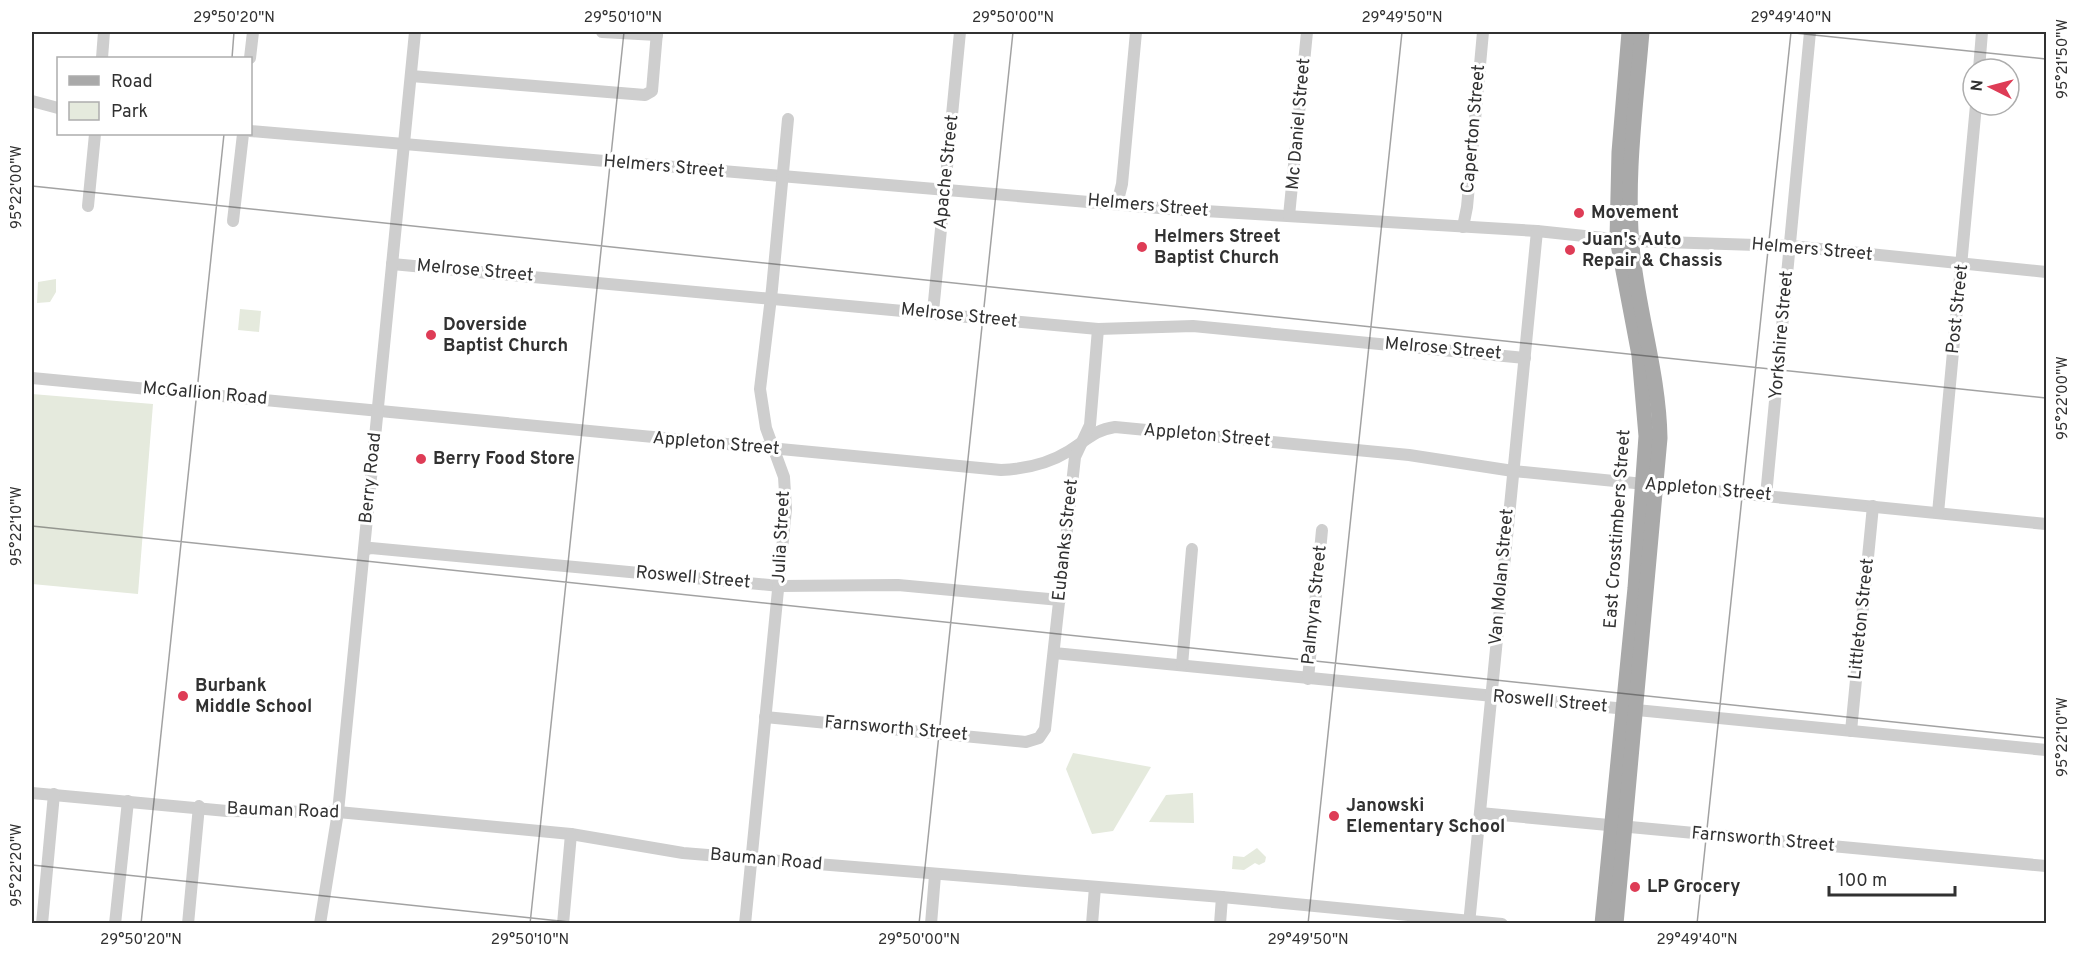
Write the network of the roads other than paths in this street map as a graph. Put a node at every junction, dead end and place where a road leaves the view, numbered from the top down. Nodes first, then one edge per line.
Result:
1 (104, 32) edge
2 (253, 32) edge
3 (415, 32) edge
4 (602, 32) edge
5 (960, 32) edge
6 (1136, 32) edge
7 (1307, 32) edge
8 (1483, 32) edge
9 (1629, 32) edge
10 (1642, 32) edge
11 (1810, 32) edge
12 (1982, 32) edge
13 (657, 33) edge
14 (102, 57) edge
15 (250, 57) edge
16 (1980, 57) edge
17 (411, 76) junction
18 (1631, 88) junction
19 (32, 101) edge
20 (57, 108) edge
21 (1975, 117) edge
22 (788, 119) dead end
23 (252, 131) edge
24 (95, 135) edge
25 (243, 135) edge
26 (405, 146) junction
27 (782, 178) junction
28 (945, 188) junction
29 (1117, 204) junction
30 (88, 206) dead end
31 (1289, 216) junction
32 (233, 221) dead end
33 (1463, 227) junction
34 (1537, 231) junction
35 (1624, 240) junction
36 (1791, 246) junction
37 (392, 264) junction
38 (1962, 264) junction
39 (2046, 272) edge
40 (771, 299) junction
41 (933, 312) junction
42 (1098, 329) junction
43 (1525, 358) junction
44 (32, 378) edge
45 (378, 411) junction
46 (1094, 427) junction
47 (773, 449) junction
48 (804, 452) junction
49 (1072, 454) junction
50 (1513, 471) junction
51 (784, 477) junction
52 (1649, 484) junction
53 (1766, 496) junction
54 (1873, 506) junction
55 (1938, 513) junction
56 (2046, 524) edge
57 (1322, 530) dead end
58 (1192, 549) dead end
59 (364, 550) junction
60 (780, 586) junction
61 (1060, 600) junction
62 (1054, 653) junction
63 (1182, 665) junction
64 (1308, 679) junction
65 (1491, 696) junction
66 (1628, 708) junction
67 (765, 717) junction
68 (1851, 731) junction
69 (1026, 742) joint
70 (2046, 750) edge
71 (32, 793) edge
72 (54, 794) junction
73 (128, 801) junction
74 (199, 806) junction
75 (338, 812) junction
76 (1480, 813) junction
77 (1617, 827) junction
78 (571, 834) junction
79 (750, 859) junction
80 (2046, 866) edge
81 (935, 875) junction
82 (1095, 887) junction
83 (1222, 897) junction
84 (1469, 922) edge
85 (42, 924) edge
86 (115, 924) edge
87 (188, 924) edge
88 (320, 924) edge
89 (563, 924) edge
90 (745, 924) edge
91 (931, 924) edge
92 (1092, 924) edge
93 (1220, 924) edge
94 (1502, 924) edge
95 (1602, 924) edge
96 (1616, 924) edge

1 - 14 street
2 - 15 street
3 - 17 street, Berry Road
4 - 13 street
5 - 28 street, Apache Street
6 - 29 street
7 - 31 street, Mc Daniel Street
8 - 33 street, Caperton Street
9 - 18 main road, East Crosstimbers Street
10 - 18 main road, East Crosstimbers Street
11 - 36 street, Yorkshire Street
12 - 16 street
13 - 17 street
17 - 26 street, Berry Road
18 - 35 main road, East Crosstimbers Street
19 - 20 street
21 - 38 street, Post Street
22 - 27 street, Julia Street
23 - 26 street, Helmers Street
24 - 30 street
25 - 32 street
26 - 27 street, Helmers Street
26 - 37 street, Berry Road
27 - 28 street, Helmers Street
27 - 40 street, Julia Street
28 - 29 street, Helmers Street
28 - 41 street, Apache Street
29 - 31 street, Helmers Street
31 - 33 street, Helmers Street
33 - 34 street, Helmers Street
34 - 35 street, Helmers Street
34 - 43 street, Van Molan Street
35 - 36 street, Helmers Street
35 - 52 main road, East Crosstimbers Street
36 - 38 street, Helmers Street
36 - 53 street, Yorkshire Street
37 - 40 street, Melrose Street
37 - 45 street, Berry Road
38 - 39 street, Helmers Street
38 - 55 street, Post Street
40 - 41 street, Melrose Street
40 - 47 street, Julia Street
41 - 42 street, Melrose Street
42 - 43 street, Melrose Street
42 - 46 street
43 - 50 street, Van Molan Street
44 - 45 street, McGallion Road
45 - 47 street, Appleton Street
45 - 59 street, Berry Road
46 - 49 street, Appleton Street
46 - 50 street, Appleton Street
47 - 48 street, Appleton Street
47 - 51 street, Julia Street
48 - 49 street, Appleton Street
48 - 51 street
49 - 61 street, Eubanks Street
50 - 52 street, Appleton Street
50 - 65 street, Van Molan Street
51 - 60 street, Julia Street
52 - 53 street, Appleton Street
52 - 66 main road, East Crosstimbers Street
53 - 54 street, Appleton Street
54 - 55 street, Appleton Street
54 - 68 street, Littleton Street
55 - 56 street, Appleton Street
57 - 64 street, Palmyra Street
58 - 63 street
59 - 60 street, Roswell Street
59 - 75 street, Berry Road
60 - 61 street, Roswell Street
60 - 67 street, Julia Street
61 - 62 street, Eubanks Street
62 - 63 street, Roswell Street
62 - 69 street, Eubanks Street
63 - 64 street, Roswell Street
64 - 65 street, Roswell Street
65 - 66 street, Roswell Street
65 - 76 street, Van Molan Street
66 - 68 street, Roswell Street
66 - 77 main road, East Crosstimbers Street
67 - 69 street, Farnsworth Street
67 - 79 street, Julia Street
68 - 70 street, Roswell Street
71 - 72 street, Bauman Road
72 - 73 street, Bauman Road
72 - 85 street
73 - 74 street, Bauman Road
73 - 86 street
74 - 75 street, Bauman Road
74 - 87 street
75 - 78 street, Bauman Road
75 - 88 street, Berry Road
76 - 77 street, Farnsworth Street
76 - 84 street, Van Molan Street
77 - 80 street, Farnsworth Street
77 - 95 main road, East Crosstimbers Street
77 - 96 main road, East Crosstimbers Street
78 - 79 street, Bauman Road
78 - 89 street
79 - 81 street, Bauman Road
79 - 90 street, Julia Street
81 - 82 street, Bauman Road
81 - 91 street
82 - 83 street, Bauman Road
82 - 92 street
83 - 84 street, Bauman Road
83 - 93 street
84 - 94 street, Bauman Road

